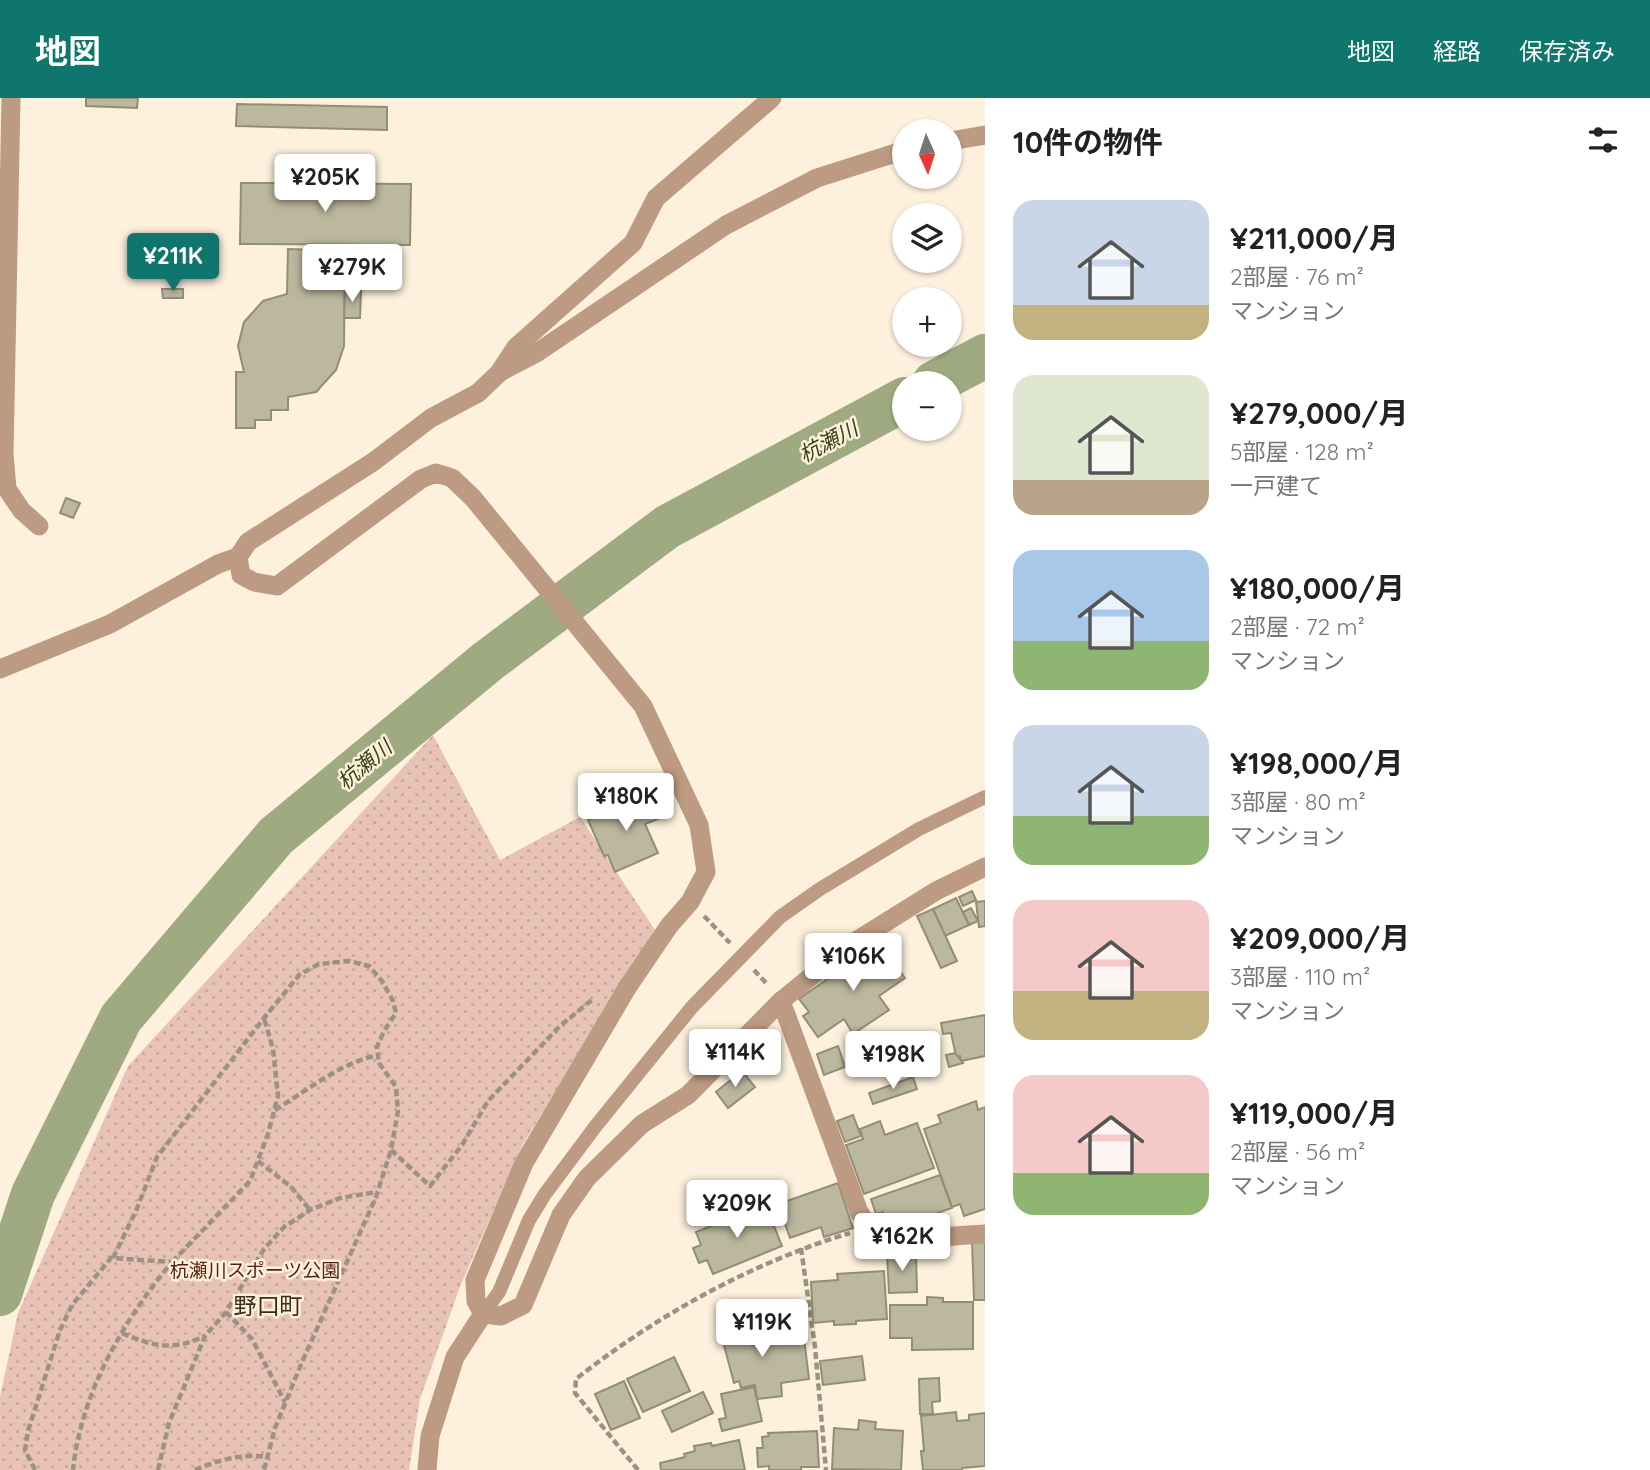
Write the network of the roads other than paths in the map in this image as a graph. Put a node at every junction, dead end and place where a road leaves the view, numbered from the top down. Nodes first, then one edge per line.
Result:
1 (11, 98) edge
2 (772, 98) edge
3 (985, 135) edge
4 (962, 139) edge
5 (892, 154) edge
6 (499, 373) junction
7 (39, 526) dead end
8 (237, 557) junction
9 (0, 669) edge
10 (985, 797) edge
11 (985, 867) edge
12 (781, 1001) junction
13 (985, 1234) edge
14 (483, 1314) junction
15 (427, 1470) edge

1 - 7 street
2 - 6 street
3 - 4 street
5 - 6 street
6 - 8 street
8 - 9 street
8 - 14 street
10 - 14 lane
11 - 12 street
12 - 13 street
12 - 14 street
14 - 15 street

